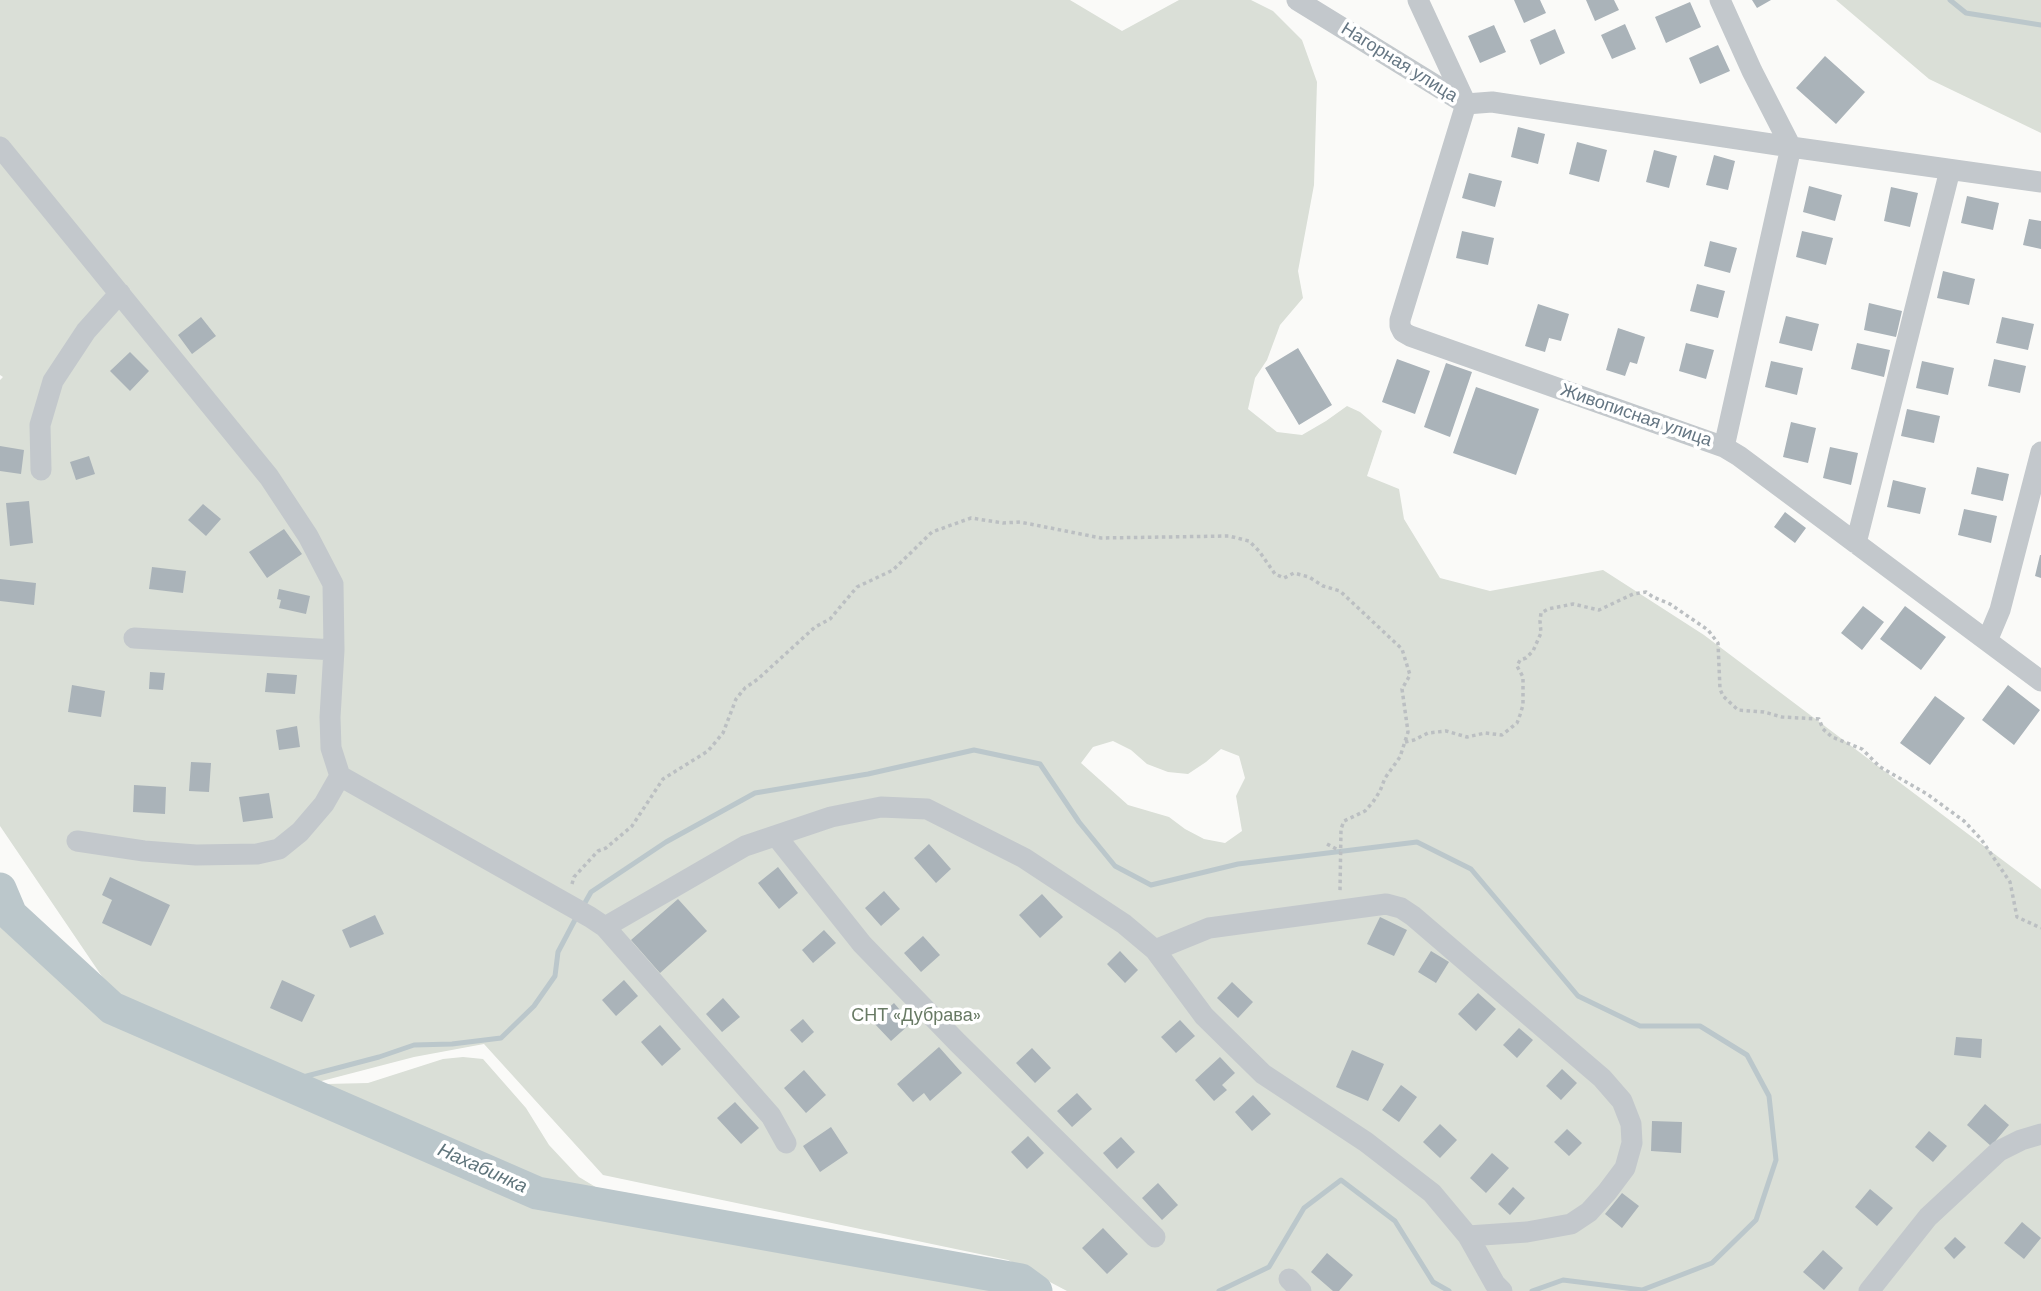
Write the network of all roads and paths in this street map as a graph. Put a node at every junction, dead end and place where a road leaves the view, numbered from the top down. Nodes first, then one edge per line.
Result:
1 (1297, 0) edge
2 (1418, 0) edge
3 (1720, 0) edge
4 (1465, 104) junction
5 (0, 147) edge
6 (1791, 147) junction
7 (1950, 170) junction
8 (2041, 182) edge
9 (120, 293) junction
10 (1724, 447) junction
11 (2041, 452) edge
12 (41, 470) dead end
13 (1856, 543) junction
14 (134, 638) dead end
15 (1987, 641) junction
16 (334, 650) junction
17 (2041, 681) edge
18 (1405, 742) junction
19 (340, 776) junction
20 (776, 836) junction
21 (77, 841) dead end
22 (1327, 844) dead end
23 (1340, 851) junction
24 (1339, 883) dead end
25 (562, 901) junction
26 (597, 922) junction
27 (2041, 928) edge
28 (1155, 950) junction
29 (2041, 1134) edge
30 (786, 1143) dead end
31 (1468, 1236) junction
32 (1155, 1237) dead end
33 (1498, 1288) edge
34 (1869, 1291) edge

1 - 4 street, Нагорная улица
2 - 4 street
3 - 6 street
4 - 6 street
4 - 10 street, Живописная улица
5 - 9 street
6 - 7 street
6 - 10 street
7 - 8 street
7 - 13 street
9 - 12 street
9 - 16 street
10 - 13 street, Живописная улица
11 - 15 street
13 - 15 street, Живописная улица
14 - 16 street
15 - 17 street, Живописная улица
16 - 19 street
18 - 23 path
18 - 25 path
18 - 27 path
19 - 21 street
19 - 25 street
20 - 26 street
20 - 28 street
20 - 32 street
22 - 23 path
23 - 24 path
25 - 26 street
26 - 30 street
28 - 31 street
28 - 31 street
29 - 34 street
31 - 33 street

